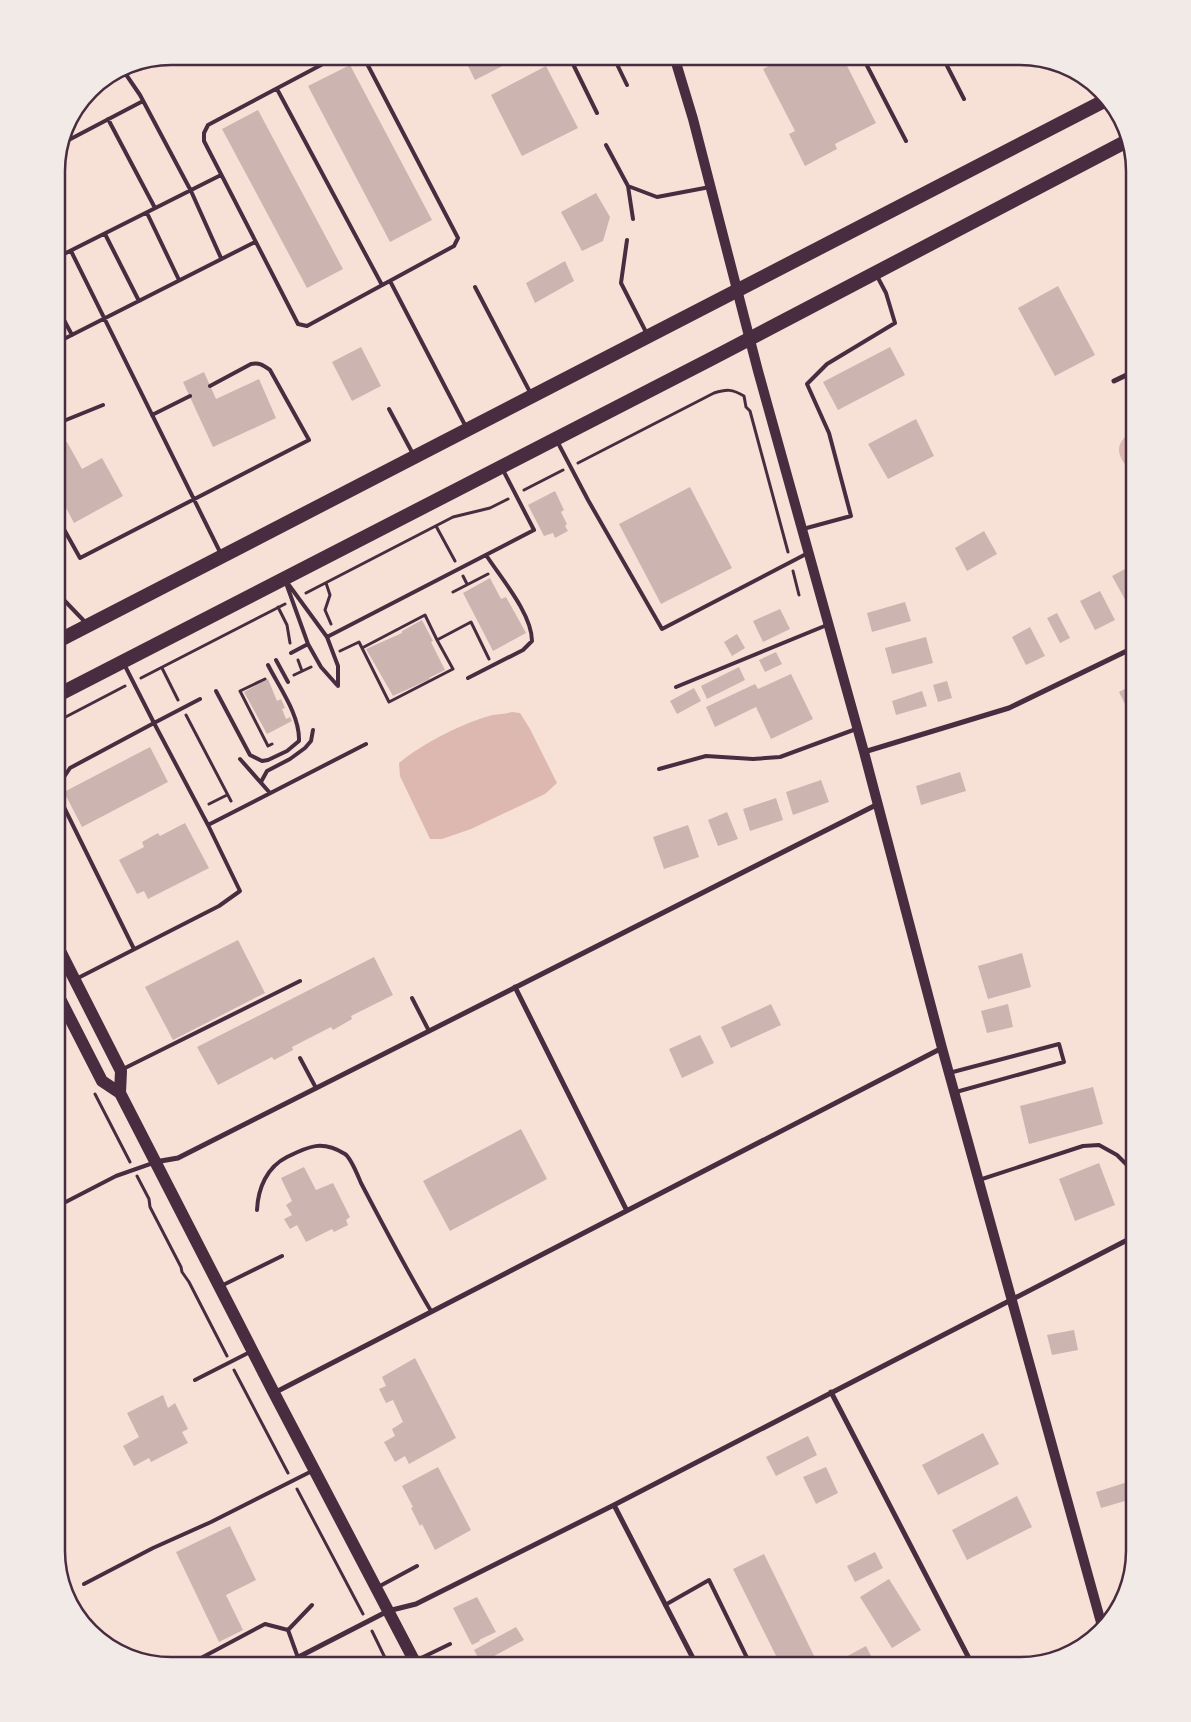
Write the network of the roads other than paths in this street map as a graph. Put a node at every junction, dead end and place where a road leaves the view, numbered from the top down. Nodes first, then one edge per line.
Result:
1 (321, 65) edge
2 (369, 65) edge
3 (573, 65) edge
4 (617, 65) edge
5 (677, 65) edge
6 (867, 65) edge
7 (947, 65) edge
8 (126, 75) edge
9 (626, 85) dead end
10 (277, 89) junction
11 (964, 99) dead end
12 (143, 101) junction
13 (1101, 103) edge
14 (597, 113) dead end
15 (108, 119) junction
16 (70, 139) edge
17 (1121, 140) edge
18 (906, 141) dead end
19 (1122, 144) edge
20 (606, 145) dead end
21 (1101, 154) junction
22 (221, 175) junction
23 (628, 186) junction
24 (711, 187) junction
25 (190, 191) junction
26 (155, 208) junction
27 (147, 213) junction
28 (633, 219) dead end
29 (105, 234) junction
30 (627, 240) dead end
31 (256, 242) junction
32 (71, 251) junction
33 (65, 254) edge
34 (221, 258) junction
35 (875, 273) junction
36 (179, 280) junction
37 (390, 281) junction
38 (382, 285) junction
39 (475, 287) dead end
40 (737, 290) junction
41 (139, 301) junction
42 (104, 319) junction
43 (65, 322) edge
44 (72, 335) junction
45 (648, 336) junction
46 (65, 338) edge
47 (750, 338) junction
48 (1126, 375) edge
49 (1114, 381) dead end
50 (210, 386) dead end
51 (190, 396) dead end
52 (532, 396) junction
53 (103, 405) dead end
54 (389, 409) dead end
55 (152, 415) junction
56 (65, 420) edge
57 (467, 429) junction
58 (556, 439) junction
59 (414, 456) junction
60 (502, 466) junction
61 (193, 500) junction
62 (803, 529) junction
63 (65, 531) edge
64 (810, 553) junction
65 (486, 555) junction
66 (222, 556) junction
67 (284, 579) junction
68 (65, 601) edge
69 (829, 624) junction
70 (88, 625) junction
71 (65, 637) edge
72 (327, 637) junction
73 (308, 644) junction
74 (1126, 651) edge
75 (292, 652) road end
76 (276, 660) dead end
77 (123, 662) junction
78 (268, 665) dead end
79 (468, 678) dead end
80 (287, 681) road end
81 (676, 687) dead end
82 (65, 691) edge
83 (216, 691) dead end
84 (200, 699) dead end
85 (154, 723) junction
86 (858, 728) junction
87 (313, 730) dead end
88 (366, 744) dead end
89 (864, 752) junction
90 (240, 759) dead end
91 (659, 769) dead end
92 (65, 776) edge
93 (260, 782) junction
94 (270, 793) junction
95 (878, 804) junction
96 (65, 808) edge
97 (208, 825) junction
98 (134, 949) junction
99 (65, 961) edge
100 (75, 980) junction
101 (300, 981) dead end
102 (515, 987) junction
103 (412, 998) dead end
104 (65, 1019) edge
105 (429, 1031) junction
106 (942, 1048) junction
107 (300, 1058) dead end
108 (121, 1071) junction
109 (949, 1073) junction
110 (316, 1088) junction
111 (120, 1093) junction
112 (954, 1093) junction
113 (156, 1162) junction
114 (1126, 1164) edge
115 (979, 1180) junction
116 (65, 1202) edge
117 (257, 1210) dead end
118 (626, 1210) junction
119 (1126, 1241) edge
120 (282, 1256) dead end
121 (219, 1287) junction
122 (1012, 1298) junction
123 (431, 1311) junction
124 (252, 1351) junction
125 (195, 1380) dead end
126 (831, 1392) junction
127 (274, 1393) junction
128 (314, 1470) junction
129 (614, 1504) junction
130 (417, 1566) dead end
131 (84, 1584) dead end
132 (376, 1588) junction
133 (312, 1605) dead end
134 (665, 1605) junction
135 (388, 1611) junction
136 (1100, 1620) edge
137 (288, 1630) junction
138 (450, 1644) dead end
139 (203, 1657) edge
140 (297, 1657) joint
141 (413, 1657) edge
142 (427, 1657) edge
143 (692, 1657) edge
144 (747, 1657) edge
145 (968, 1657) edge

1 - 10 lane
2 - 37 lane
3 - 14 lane
4 - 9 lane
5 - 24 main road
6 - 18 lane
7 - 11 lane
8 - 12 lane
10 - 22 lane
10 - 38 lane
12 - 15 lane
12 - 25 lane
13 - 40 highway
15 - 16 lane
15 - 26 lane
17 - 21 highway
19 - 21 highway
20 - 23 lane
21 - 35 highway
22 - 25 lane
22 - 31 lane
23 - 24 lane
23 - 28 lane
24 - 40 main road
25 - 26 lane
25 - 34 lane
26 - 27 lane
27 - 29 lane
27 - 36 lane
29 - 32 lane
29 - 41 lane
30 - 45 lane
31 - 34 lane
31 - 38 lane
32 - 33 lane
32 - 42 lane
34 - 36 lane
35 - 47 highway
35 - 62 lane
36 - 41 lane
37 - 38 lane
37 - 57 lane
39 - 52 lane
40 - 45 highway
40 - 47 main road
41 - 42 lane
42 - 44 lane
42 - 55 lane
43 - 44 lane
44 - 46 lane
45 - 52 highway
47 - 58 highway
47 - 62 main road
48 - 49 street
50 - 61 lane
51 - 55 lane
52 - 57 highway
53 - 56 lane
54 - 59 lane
55 - 61 lane
57 - 59 highway
58 - 60 highway
58 - 64 lane
59 - 66 highway
60 - 65 lane
60 - 67 highway
61 - 63 lane
61 - 66 lane
62 - 64 main road
64 - 69 main road
65 - 72 lane
65 - 79 lane
66 - 70 highway
67 - 72 lane
67 - 73 lane
67 - 77 highway
68 - 70 lane
69 - 81 lane
69 - 86 main road
70 - 71 highway
72 - 73 lane
73 - 75 lane
74 - 89 street
76 - 80 lane
77 - 82 highway
77 - 85 lane
78 - 83 lane
84 - 85 lane
85 - 92 lane
85 - 97 lane
86 - 89 main road
86 - 91 lane
87 - 93 lane
88 - 94 lane
89 - 95 main road
90 - 93 lane
93 - 94 lane
94 - 97 lane
95 - 102 street
95 - 106 main road
96 - 98 lane
97 - 98 lane
98 - 100 lane
99 - 100 main road
100 - 108 main road
101 - 108 lane
102 - 105 street
102 - 118 street
103 - 105 lane
104 - 111 main road
105 - 110 street
106 - 109 main road
106 - 118 street
107 - 110 lane
108 - 111 main road
109 - 112 main road
109 - 112 lane
110 - 113 street
111 - 113 main road
112 - 115 main road
113 - 116 lane
113 - 121 main road
114 - 115 lane
115 - 122 main road
117 - 123 lane
118 - 123 street
119 - 122 street
120 - 121 lane
121 - 124 main road
122 - 126 street
122 - 136 main road
123 - 127 street
124 - 125 lane
124 - 127 main road
126 - 129 street
126 - 145 street
127 - 128 main road
128 - 131 lane
128 - 132 main road
129 - 134 street
129 - 135 street
130 - 132 lane
132 - 135 main road
133 - 137 lane
134 - 143 street
134 - 144 lane
135 - 140 street
135 - 141 main road
137 - 139 lane
137 - 140 lane
138 - 142 lane

